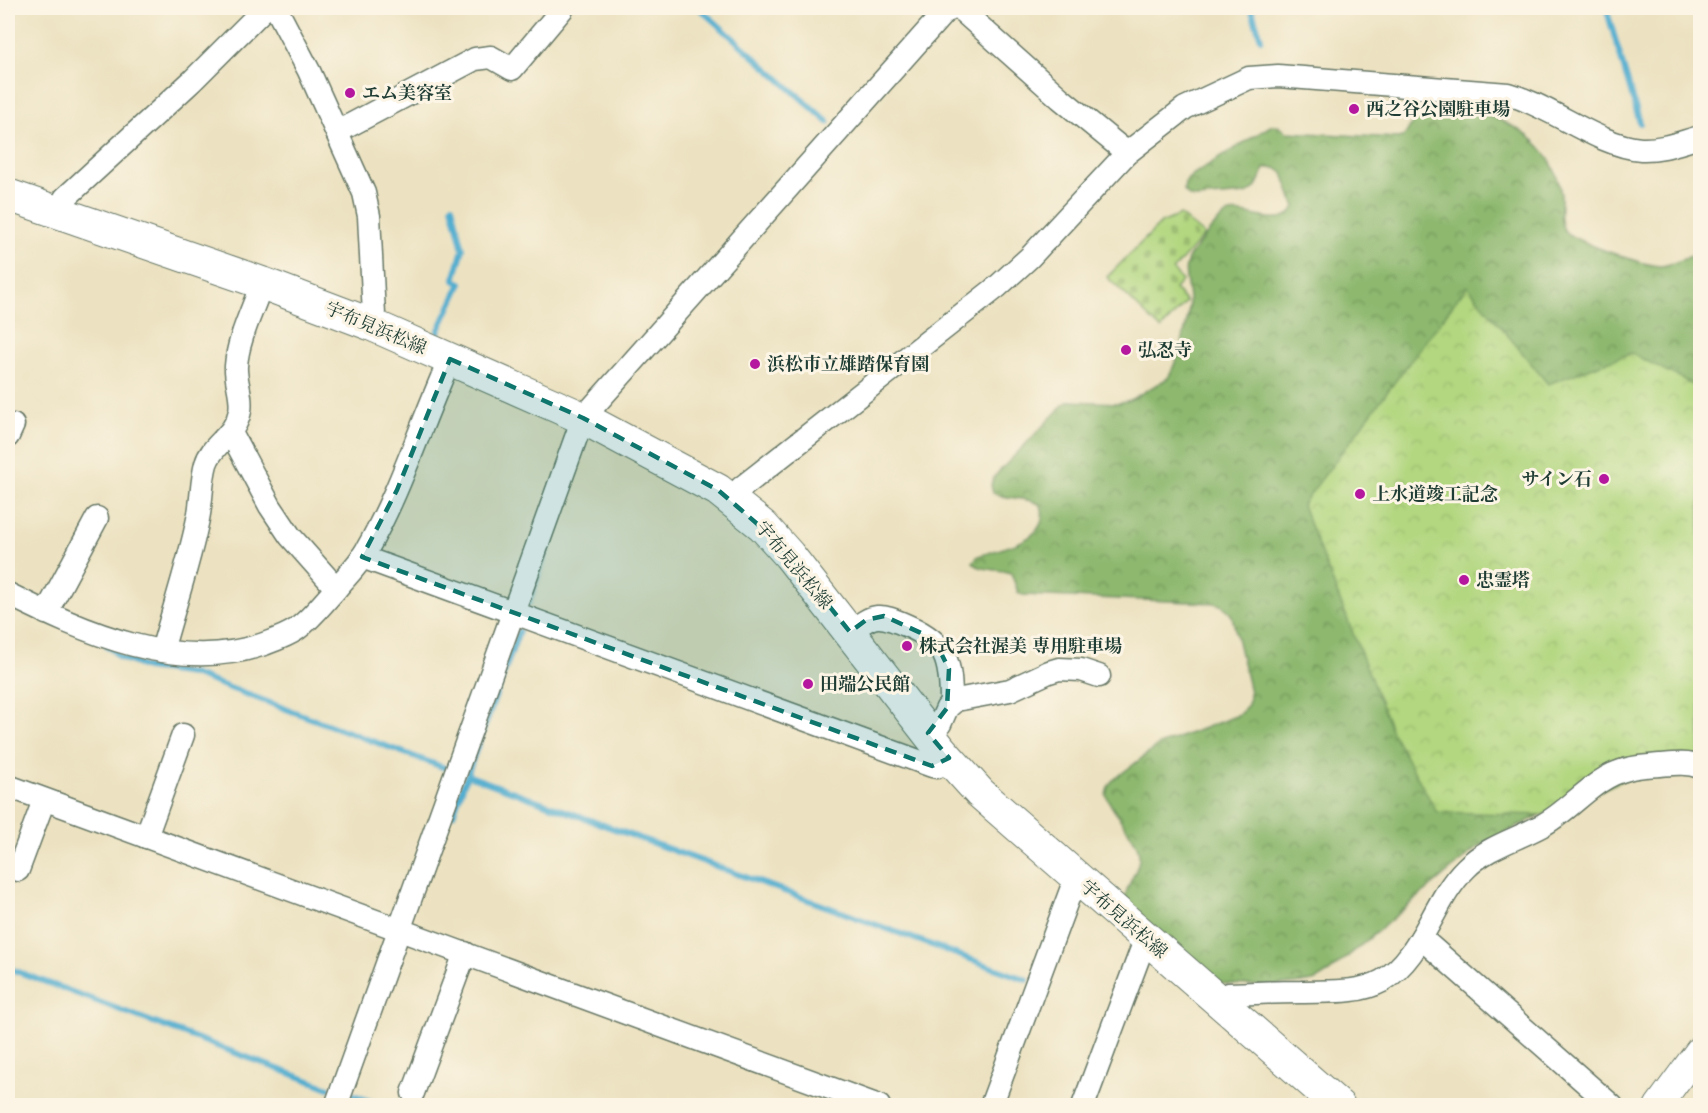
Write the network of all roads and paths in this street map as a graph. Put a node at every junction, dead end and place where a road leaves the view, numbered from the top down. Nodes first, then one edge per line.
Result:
1 (265, 8) edge
2 (276, 8) edge
3 (563, 8) edge
4 (948, 8) edge
5 (959, 8) edge
6 (337, 132) junction
7 (1701, 137) edge
8 (1127, 153) junction
9 (8, 195) edge
10 (60, 213) junction
11 (262, 283) junction
12 (370, 324) junction
13 (450, 359) junction
14 (584, 418) junction
15 (231, 432) junction
16 (733, 500) junction
17 (97, 518) dead end
18 (362, 557) junction
19 (336, 588) junction
20 (8, 594) edge
21 (46, 613) junction
22 (514, 614) junction
23 (850, 632) junction
24 (162, 651) junction
25 (1099, 676) dead end
26 (951, 703) junction
27 (928, 733) junction
28 (183, 735) dead end
29 (949, 759) junction
30 (1701, 767) edge
31 (8, 786) edge
32 (44, 800) junction
33 (146, 837) junction
34 (18, 870) dead end
35 (1080, 880) junction
36 (399, 931) junction
37 (1421, 938) junction
38 (1150, 941) junction
39 (465, 953) junction
40 (1220, 1002) junction
41 (1701, 1048) edge
42 (413, 1093) dead end
43 (336, 1106) edge
44 (879, 1106) edge
45 (991, 1106) edge
46 (1083, 1106) edge
47 (1339, 1106) edge
48 (1612, 1106) edge
49 (1658, 1106) edge

1 - 10 street
2 - 6 street
3 - 6 street
4 - 14 street
5 - 8 street
6 - 12 street
7 - 8 street
8 - 16 street
9 - 10 main road, 宇布見浜松線
10 - 11 main road, 宇布見浜松線
11 - 12 main road, 宇布見浜松線
11 - 15 street
12 - 13 main road, 宇布見浜松線
13 - 14 main road, 宇布見浜松線
13 - 18 street
14 - 16 main road, 宇布見浜松線
14 - 22 street
15 - 19 street
15 - 24 street
16 - 23 main road, 宇布見浜松線
17 - 21 street
18 - 19 street
18 - 22 street
19 - 24 street
20 - 21 street
21 - 24 street
22 - 29 street
22 - 36 street
23 - 26 street
23 - 27 main road, 宇布見浜松線
25 - 26 street
26 - 27 street
27 - 29 main road, 宇布見浜松線
28 - 33 street
29 - 35 main road, 宇布見浜松線
30 - 37 street
31 - 32 street
32 - 33 street
32 - 34 street
33 - 36 street
35 - 38 main road, 宇布見浜松線
35 - 45 street
36 - 39 street
36 - 43 street
37 - 40 street
37 - 48 street
38 - 40 main road, 宇布見浜松線
38 - 46 street
39 - 42 street
39 - 44 street
40 - 47 main road, 宇布見浜松線
41 - 49 street

